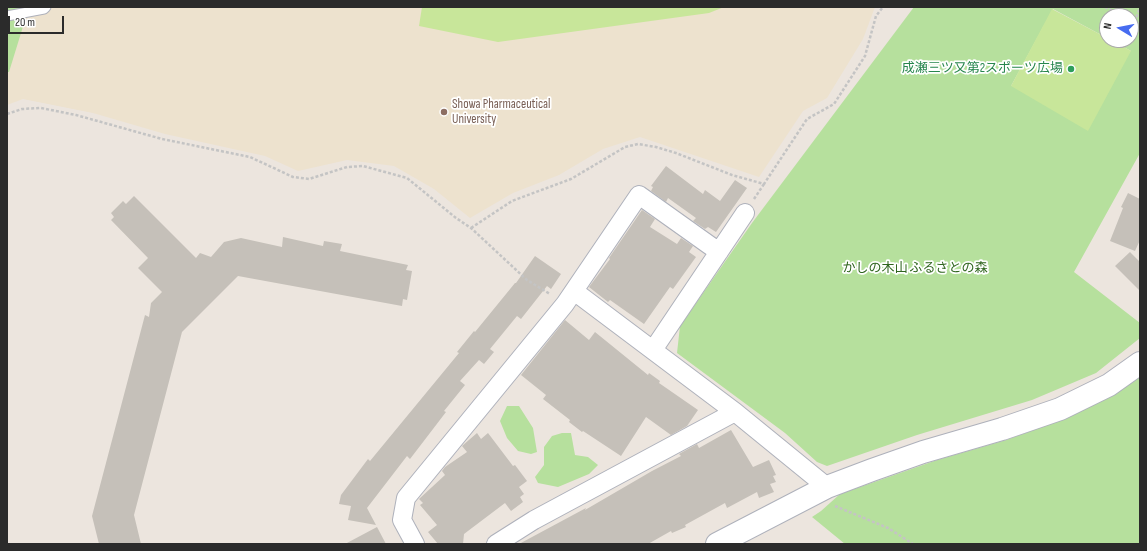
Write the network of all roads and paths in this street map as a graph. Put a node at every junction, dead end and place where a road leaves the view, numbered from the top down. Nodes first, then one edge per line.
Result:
1 (46, 7) edge
2 (883, 7) edge
3 (7, 16) edge
4 (7, 114) edge
5 (745, 213) dead end
6 (471, 228) junction
7 (719, 252) junction
8 (569, 297) junction
9 (653, 350) junction
10 (1140, 364) edge
11 (735, 412) junction
12 (820, 491) junction
13 (414, 544) edge
14 (496, 544) edge
15 (717, 544) edge
16 (913, 544) edge

1 - 3 lane
2 - 6 path
4 - 6 path
5 - 7 street
6 - 8 path
7 - 8 street
7 - 9 street
8 - 9 street
8 - 13 street
9 - 11 street
10 - 12 street
11 - 12 street
11 - 14 street
12 - 15 street
12 - 16 path

